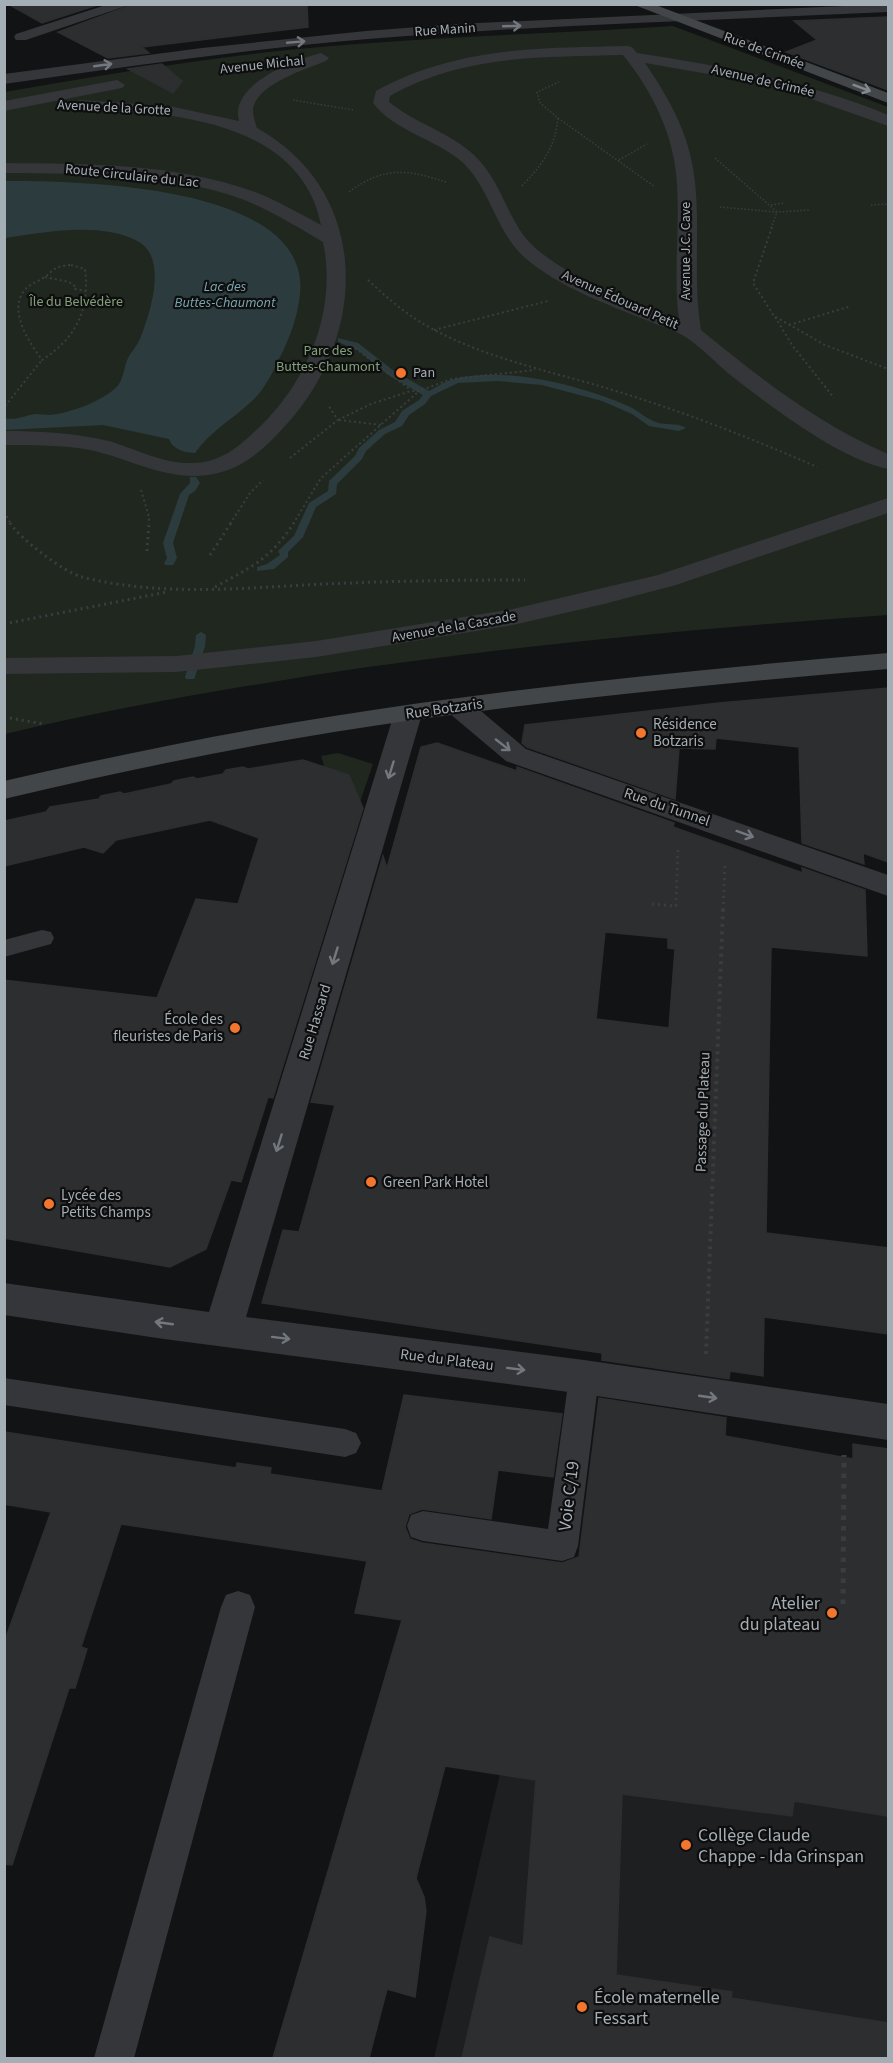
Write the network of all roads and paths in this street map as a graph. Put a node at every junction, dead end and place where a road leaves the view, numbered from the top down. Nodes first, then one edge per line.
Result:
1 (125, 4) edge
2 (639, 4) edge
3 (888, 8) edge
4 (674, 18) junction
5 (632, 40) junction
6 (443, 52) dead end
7 (522, 54) junction
8 (266, 64) dead end
9 (45, 73) junction
10 (4, 79) edge
11 (128, 83) dead end
12 (262, 86) junction
13 (537, 95) dead end
14 (888, 98) edge
15 (8, 105) edge
16 (391, 113) junction
17 (558, 118) junction
18 (888, 121) edge
19 (250, 130) junction
20 (675, 130) junction
21 (619, 160) junction
22 (4, 168) edge
23 (785, 203) dead end
24 (888, 203) edge
25 (496, 205) junction
26 (686, 205) junction
27 (770, 205) junction
28 (871, 206) dead end
29 (809, 210) dead end
30 (778, 214) junction
31 (333, 239) junction
32 (45, 277) junction
33 (577, 281) junction
34 (85, 292) junction
35 (851, 306) dead end
36 (774, 316) junction
37 (789, 325) junction
38 (434, 330) junction
39 (691, 332) junction
40 (326, 341) junction
41 (42, 360) junction
42 (888, 369) edge
43 (539, 370) junction
44 (411, 390) junction
45 (419, 391) junction
46 (836, 400) dead end
47 (4, 405) edge
48 (382, 426) junction
49 (4, 438) edge
50 (309, 444) dead end
51 (124, 455) junction
52 (888, 462) edge
53 (284, 463) dead end
54 (826, 471) dead end
55 (267, 475) dead end
56 (888, 506) edge
57 (4, 512) edge
58 (147, 551) dead end
59 (210, 555) dead end
60 (532, 580) dead end
61 (214, 588) junction
62 (171, 591) junction
63 (4, 624) edge
64 (888, 661) edge
65 (4, 666) edge
66 (459, 707) junction
67 (408, 714) junction
68 (4, 717) edge
69 (44, 724) dead end
70 (4, 790) edge
71 (727, 828) junction
72 (678, 841) dead end
73 (888, 886) edge
74 (652, 904) dead end
75 (42, 938) dead end
76 (4, 949) edge
77 (4, 1299) edge
78 (222, 1330) junction
79 (584, 1377) junction
80 (4, 1391) edge
81 (704, 1396) junction
82 (888, 1422) edge
83 (345, 1443) dead end
84 (844, 1448) dead end
85 (423, 1526) dead end
86 (843, 1604) dead end
87 (238, 1607) dead end
88 (114, 2058) edge

1 - 9 street
2 - 4 street, Rue de Crimée
3 - 4 street, Rue Manin
4 - 5 street, Rue Manin
4 -> 14 street, Rue de Crimée
5 - 7 street
9 -> 5 street, Rue Manin
5 - 18 street, Avenue de Crimée
5 - 20 street, Avenue J.C. Cave
6 - 7 street
7 - 16 street
8 - 12 street, Avenue Michal
9 - 10 street, Rue Manin
11 - 15 street
12 - 16 path
12 - 19 street
13 - 17 path
15 - 19 street, Avenue de la Grotte
16 - 25 street, Avenue Édouard Petit
17 - 21 path
17 - 25 path
19 - 31 street, Avenue de la Grotte
20 - 21 path
20 - 26 street, Avenue J.C. Cave
20 - 27 path
21 - 26 path
22 - 31 street, Route Circulaire du Lac
23 - 27 path
24 - 28 path
25 - 31 path
25 - 33 street, Avenue Édouard Petit
26 - 30 path
26 - 39 street, Avenue J.C. Cave
27 - 30 path
29 - 30 path
30 - 36 path
31 - 38 path
31 - 40 street
32 - 34 path
32 - 34 path
32 - 41 path
33 - 38 path
33 - 39 street, Avenue Édouard Petit
34 - 41 path
35 - 37 path
36 - 37 path
36 - 46 path
37 - 42 path
38 - 43 path
39 - 52 street
40 - 44 path
40 - 51 street
41 - 47 path
43 - 45 path
43 - 54 path
44 - 45 path
44 - 48 path
45 - 48 path
48 - 61 path
49 - 51 street
50 - 53 path
51 - 58 path
55 - 59 path
56 - 65 street, Avenue de la Cascade
57 - 62 path
60 - 61 path
61 - 62 path
62 - 63 path
64 - 66 street, Rue Botzaris
66 - 67 street, Rue Botzaris
66 -> 71 street, Rue du Tunnel
67 - 70 street, Rue Botzaris
67 -> 78 street, Rue Hassard
68 - 69 path
71 -> 73 street, Rue du Tunnel
71 - 81 path, Passage du Plateau
72 - 74 path
75 - 76 lane
78 -> 77 street, Rue du Plateau
78 -> 79 street, Rue du Plateau
79 - 81 street, Rue du Plateau
79 - 85 lane, Voie C/19
80 - 83 lane
81 -> 82 street, Rue du Plateau
84 - 86 path
87 - 88 lane

